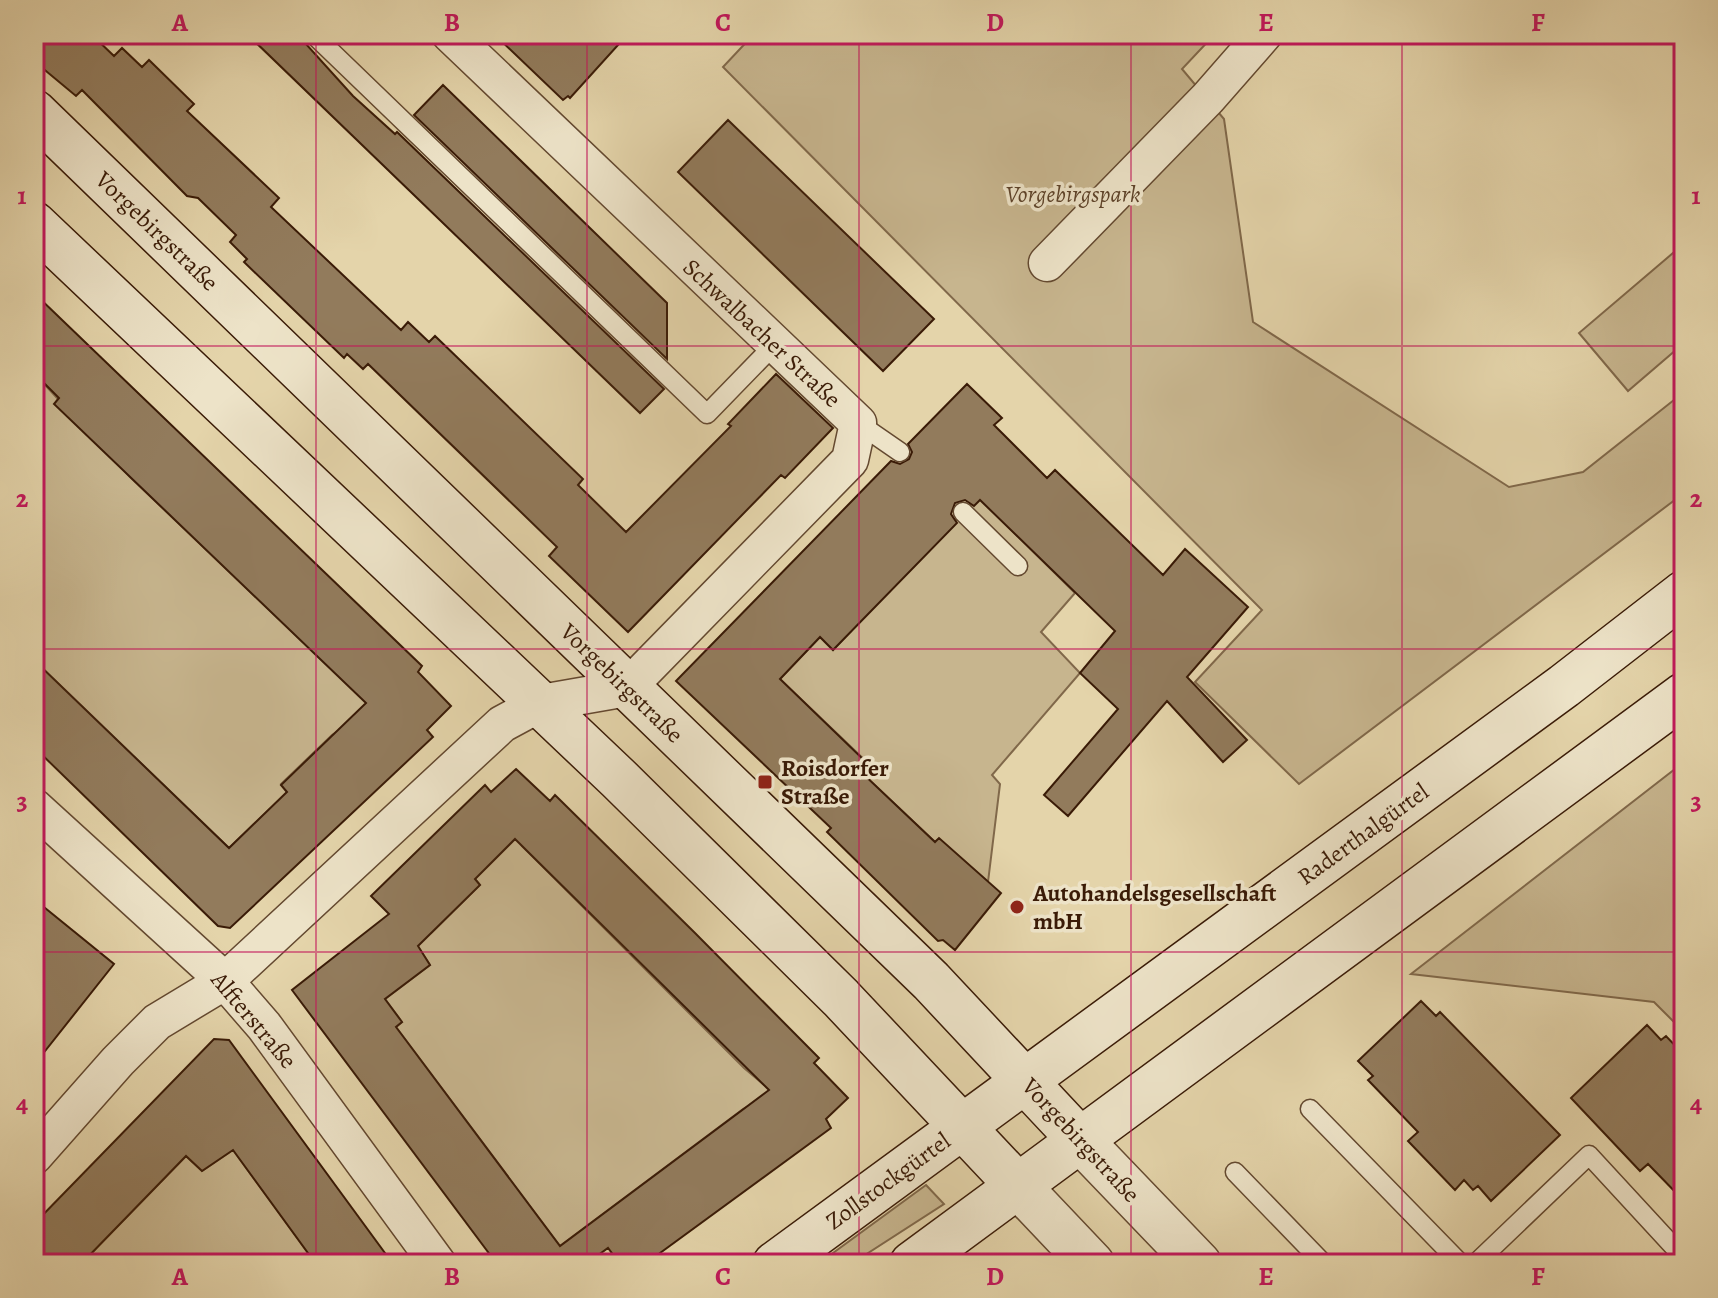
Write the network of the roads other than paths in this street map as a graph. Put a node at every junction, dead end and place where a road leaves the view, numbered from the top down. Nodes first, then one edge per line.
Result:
1 (313, 34) edge
2 (450, 34) edge
3 (1264, 34) edge
4 (34, 112) edge
5 (34, 224) edge
6 (1047, 263) dead end
7 (774, 345) junction
8 (858, 423) junction
9 (900, 452) dead end
10 (963, 512) dead end
11 (1018, 566) dead end
12 (1684, 593) edge
13 (627, 688) junction
14 (1684, 695) edge
15 (541, 703) junction
16 (34, 807) edge
17 (225, 981) junction
18 (1027, 1081) junction
19 (1310, 1109) dead end
20 (962, 1127) junction
21 (1080, 1140) junction
22 (34, 1156) edge
23 (1235, 1172) dead end
24 (1018, 1186) junction
25 (1684, 1258) edge
26 (438, 1264) edge
27 (775, 1264) edge
28 (912, 1264) edge
29 (1092, 1264) edge
30 (1199, 1264) edge
31 (1324, 1264) edge
32 (1461, 1264) edge
33 (1475, 1264) edge

1 - 7 lane
2 - 7 street, Schwalbacher Straße
3 - 6 street
4 - 13 main road, Vorgebirgstraße
5 - 15 main road
7 - 8 street, Schwalbacher Straße
8 - 9 lane
8 - 13 street, Schwalbacher Straße
10 - 11 lane
12 - 18 main road, Raderthalgürtel
13 - 15 street
13 - 18 main road, Vorgebirgstraße
14 - 21 main road
15 - 17 street
15 - 20 main road
16 - 17 street, Alfterstraße
17 - 22 street
17 - 26 street, Alfterstraße
18 - 20 main road, Raderthalgürtel
18 - 21 main road, Vorgebirgstraße
19 - 32 lane
20 - 24 main road
20 - 27 main road, Zollstockgürtel
21 - 24 main road
21 - 30 main road, Vorgebirgstraße
23 - 31 lane
24 - 28 main road
24 - 29 main road
25 - 33 lane

